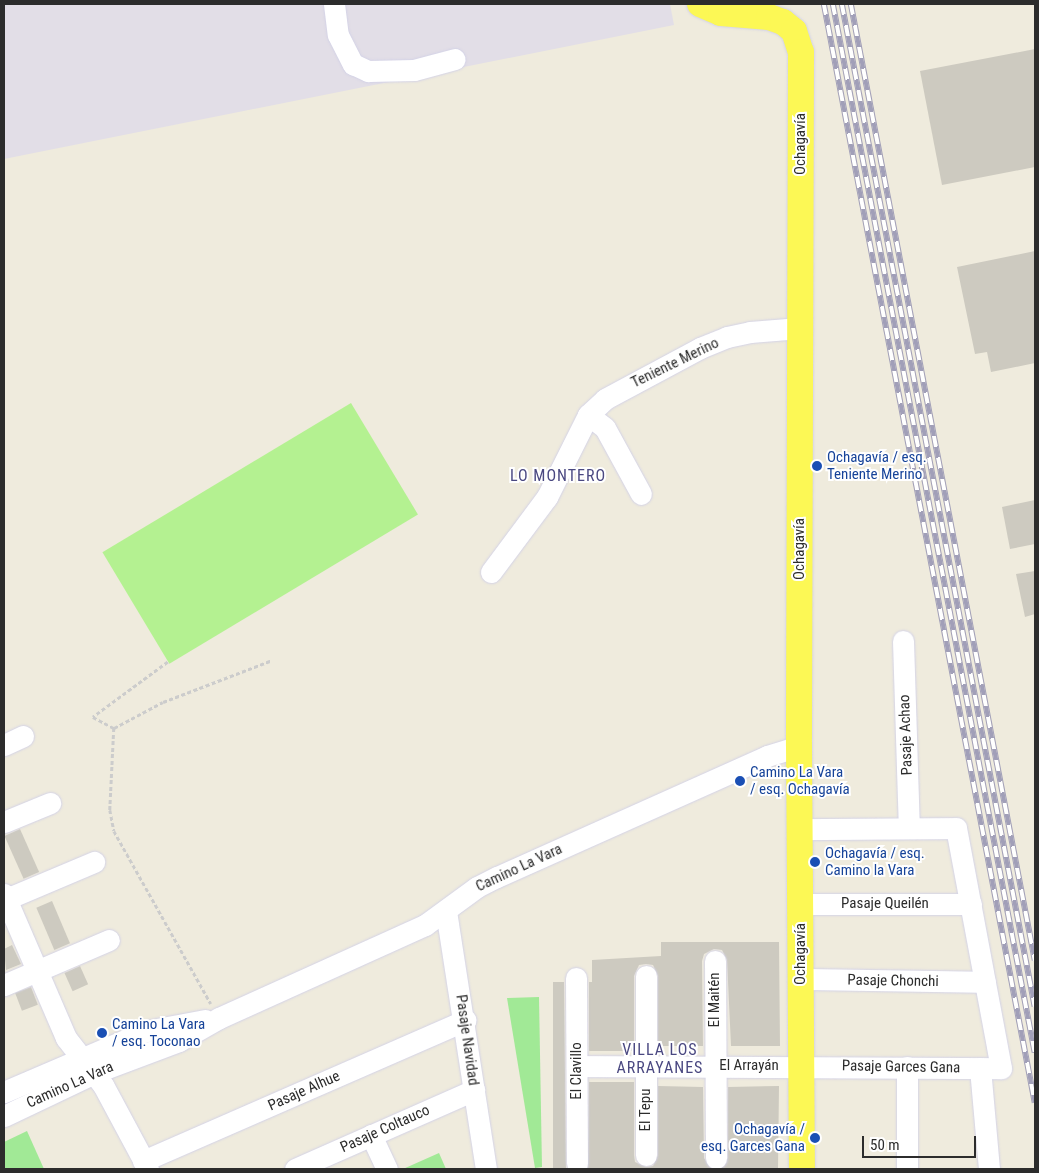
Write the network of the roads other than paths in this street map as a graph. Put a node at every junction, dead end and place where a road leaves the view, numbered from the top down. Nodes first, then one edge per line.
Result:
1 (334, 4) edge
2 (700, 4) edge
3 (455, 59) dead end
4 (800, 328) junction
5 (588, 414) junction
6 (641, 494) dead end
7 (492, 572) dead end
8 (903, 641) dead end
9 (23, 736) dead end
10 (4, 745) edge
11 (799, 746) junction
12 (50, 803) dead end
13 (4, 822) edge
14 (908, 828) junction
15 (800, 829) junction
16 (94, 862) dead end
17 (4, 898) edge
18 (800, 904) junction
19 (971, 904) junction
20 (446, 911) junction
21 (109, 940) dead end
22 (715, 961) dead end
23 (37, 970) junction
24 (646, 976) dead end
25 (576, 978) dead end
26 (801, 979) junction
27 (985, 982) junction
28 (4, 985) edge
29 (219, 1018) junction
30 (465, 1020) junction
31 (82, 1056) junction
32 (577, 1066) junction
33 (646, 1066) junction
34 (716, 1066) junction
35 (801, 1066) junction
36 (907, 1067) junction
37 (991, 1068) junction
38 (94, 1073) junction
39 (474, 1090) junction
40 (4, 1092) edge
41 (4, 1116) edge
42 (371, 1135) junction
43 (646, 1155) dead end
44 (716, 1158) dead end
45 (577, 1163) dead end
46 (145, 1165) edge
47 (305, 1167) edge
48 (387, 1169) edge
49 (486, 1169) edge
50 (802, 1169) edge
51 (907, 1169) edge
52 (989, 1169) edge

1 - 3 street
2 - 4 main road, Ochagavía
4 - 5 street, Teniente Merino
4 - 11 main road, Ochagavía
5 - 6 street
5 - 7 street, Teniente Merino
8 - 14 street, Pasaje Achao
9 - 10 street
11 - 15 main road, Ochagavía
11 - 20 street, Camino La Vara
12 - 13 street
14 - 15 street
14 - 19 street
15 - 18 main road, Ochagavía
16 - 17 street
17 - 23 street
18 - 19 street, Pasaje Queilén
18 - 26 main road, Ochagavía
19 - 27 street
20 - 29 street, Camino La Vara
20 - 30 street, Pasaje Navidad
21 - 23 street
22 - 34 street, El Maitén
23 - 28 street
23 - 31 street
24 - 33 street, El Tepu
25 - 32 street, El Clavillo
26 - 27 street, Pasaje Chonchi
26 - 35 main road, Ochagavía
27 - 37 street
29 - 31 street, Camino La Vara
29 - 38 street, Camino La Vara
30 - 39 street, Pasaje Navidad
30 - 46 street, Pasaje Alhue
31 - 38 street
31 - 40 street, Camino La Vara
32 - 33 street, El Arrayán
32 - 45 street, El Clavillo
33 - 34 street, El Arrayán
33 - 43 street, El Tepu
34 - 35 street, El Arrayán
34 - 44 street, El Maitén
35 - 36 street, Pasaje Garces Gana
35 - 50 main road, Ochagavía
36 - 37 street, Pasaje Garces Gana
36 - 51 street
37 - 52 street
38 - 41 street, Camino La Vara
38 - 46 street
39 - 42 street, Pasaje Coltauco
39 - 49 street, Pasaje Navidad
42 - 47 street, Pasaje Coltauco
42 - 48 street

